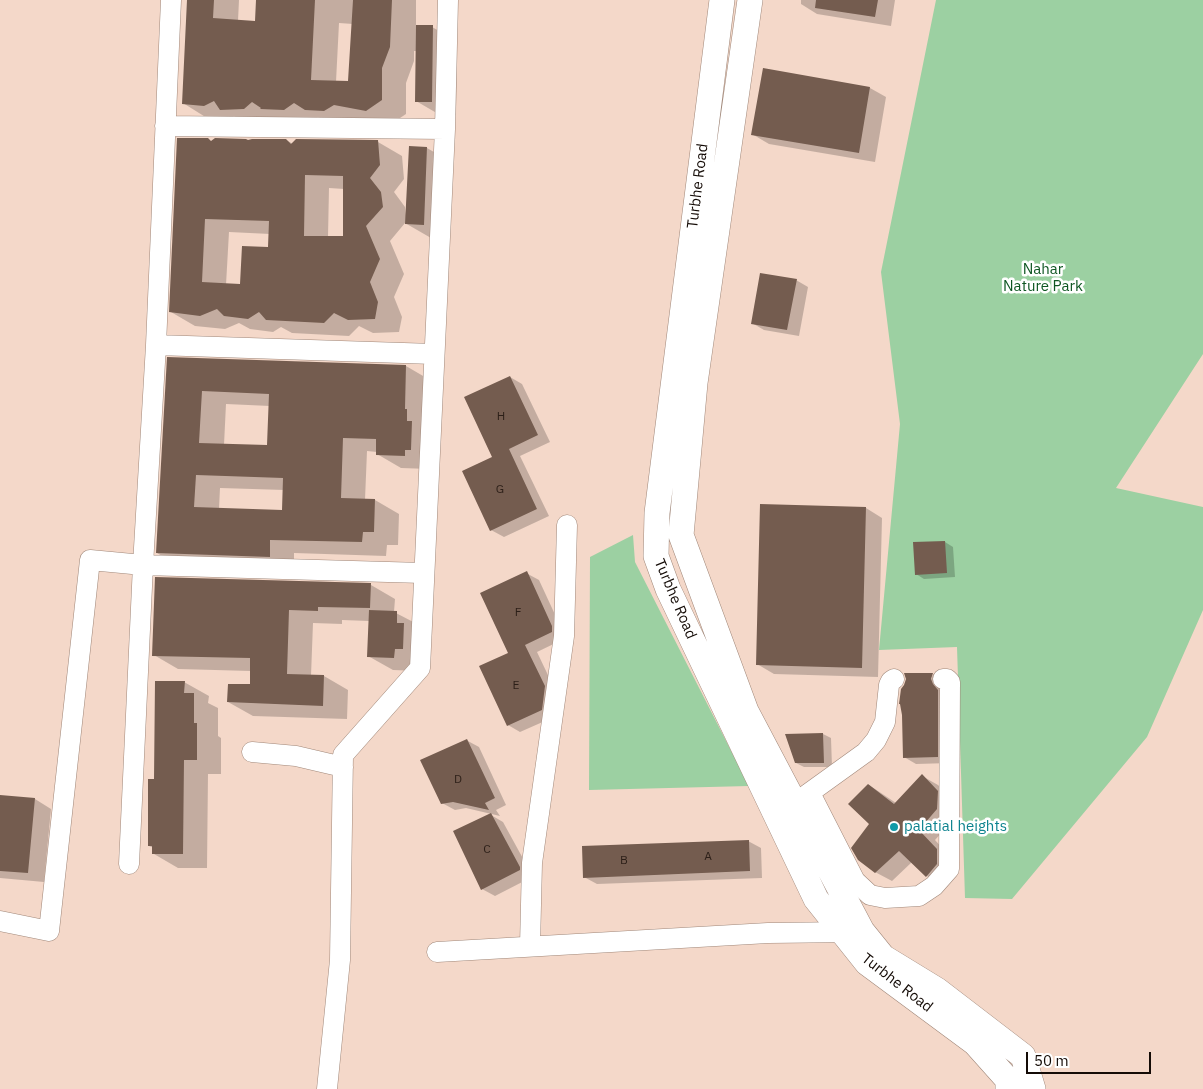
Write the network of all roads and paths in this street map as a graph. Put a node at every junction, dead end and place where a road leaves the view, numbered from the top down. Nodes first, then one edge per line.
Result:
1 (171, 0) edge
2 (448, 0) edge
3 (722, 0) edge
4 (750, 0) edge
5 (165, 126) junction
6 (445, 129) junction
7 (156, 345) junction
8 (434, 354) junction
9 (567, 525) dead end
10 (685, 546) junction
11 (656, 556) junction
12 (143, 565) junction
13 (423, 573) junction
14 (894, 678) dead end
15 (943, 679) dead end
16 (739, 717) junction
17 (252, 752) dead end
18 (343, 767) junction
19 (792, 803) junction
20 (129, 864) dead end
21 (0, 921) edge
22 (852, 932) junction
23 (530, 946) junction
24 (437, 952) dead end
25 (327, 1089) edge
26 (1008, 1089) edge
27 (1032, 1089) edge

1 - 5 street
2 - 6 street
3 - 11 street, Turbhe Road
4 - 10 street
5 - 6 street
5 - 7 street
6 - 8 street
7 - 8 street
7 - 12 street
8 - 13 street
9 - 23 street
10 - 11 street
10 - 16 street
11 - 16 street, Turbhe Road
12 - 13 street
12 - 20 street
12 - 21 street
13 - 18 street
14 - 19 street
15 - 19 street
16 - 19 street, Turbhe Road
17 - 18 street
18 - 25 street
19 - 22 street, Turbhe Road
22 - 23 street
22 - 26 street, Turbhe Road
22 - 27 street
23 - 24 street

